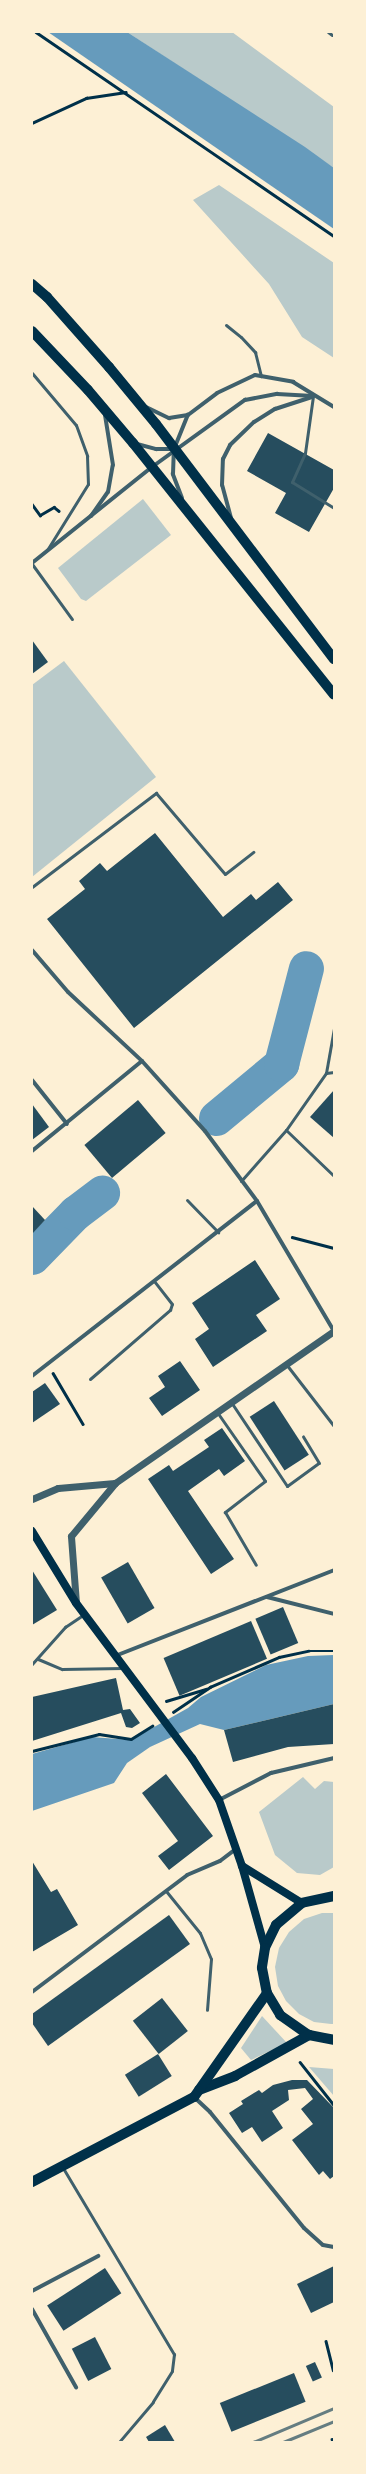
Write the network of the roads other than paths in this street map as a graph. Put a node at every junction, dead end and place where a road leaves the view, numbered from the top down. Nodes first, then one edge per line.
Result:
1 (328, 32) edge
2 (332, 35) dead end
3 (32, 284) edge
4 (226, 325) dead end
5 (32, 331) edge
6 (32, 374) edge
7 (261, 376) junction
8 (313, 396) junction
9 (134, 400) junction
10 (334, 407) edge
11 (105, 412) junction
12 (188, 414) junction
13 (133, 443) junction
14 (174, 449) junction
15 (152, 467) junction
16 (334, 508) edge
17 (186, 510) junction
18 (87, 521) junction
19 (234, 526) junction
20 (45, 553) junction
21 (32, 564) edge
22 (72, 619) dead end
23 (334, 660) edge
24 (334, 695) edge
25 (253, 852) dead end
26 (32, 887) edge
27 (32, 950) edge
28 (334, 1028) edge
29 (142, 1061) junction
30 (334, 1072) edge
31 (326, 1073) junction
32 (32, 1080) edge
33 (67, 1124) junction
34 (286, 1130) junction
35 (32, 1151) edge
36 (333, 1175) edge
37 (241, 1181) junction
38 (187, 1200) dead end
39 (257, 1201) junction
40 (218, 1232) junction
41 (154, 1281) junction
42 (334, 1331) edge
43 (286, 1364) junction
44 (32, 1376) edge
45 (90, 1380) dead end
46 (231, 1402) junction
47 (217, 1412) junction
48 (334, 1426) edge
49 (303, 1436) dead end
50 (115, 1483) junction
51 (32, 1498) edge
52 (32, 1531) edge
53 (256, 1565) dead end
54 (334, 1570) edge
55 (267, 1597) junction
56 (76, 1603) junction
57 (85, 1614) junction
58 (334, 1614) edge
59 (115, 1656) junction
60 (38, 1659) junction
61 (32, 1664) edge
62 (123, 1668) junction
63 (334, 1758) edge
64 (219, 1800) junction
65 (236, 1849) junction
66 (242, 1866) junction
67 (166, 1891) junction
68 (334, 1896) edge
69 (302, 1903) junction
70 (265, 1948) junction
71 (32, 1992) edge
72 (267, 1993) junction
73 (207, 2010) dead end
74 (309, 2035) junction
75 (334, 2040) edge
76 (196, 2094) junction
77 (62, 2166) junction
78 (32, 2182) edge
79 (334, 2247) edge
80 (98, 2256) dead end
81 (32, 2291) edge
82 (32, 2309) edge
83 (76, 2387) dead end
84 (119, 2442) edge

1 - 2 lane
3 - 9 main road
4 - 7 lane
5 - 11 main road
6 - 20 lane
7 - 8 street
7 - 12 street
8 - 10 street
8 - 14 street
8 - 16 lane
8 - 19 street
9 - 12 street
9 - 14 main road
11 - 13 main road
11 - 18 street
12 - 14 street
13 - 14 street
13 - 15 main road
14 - 15 street
14 - 17 street
14 - 19 main road
15 - 17 main road
15 - 18 street
17 - 24 main road
18 - 20 street
19 - 23 main road
20 - 21 street
21 - 22 lane
25 - 26 lane
27 - 29 street
28 - 31 lane
29 - 33 street
29 - 37 street
30 - 31 lane
31 - 34 lane
32 - 33 street
33 - 35 street
34 - 36 lane
34 - 37 lane
37 - 39 street
38 - 40 lane
39 - 40 street
39 - 42 street
40 - 41 street
41 - 44 street
41 - 45 lane
42 - 43 street
43 - 46 street
43 - 48 lane
46 - 47 street
46 - 49 lane
47 - 50 street
47 - 53 lane
50 - 51 street
50 - 56 street
52 - 56 main road
54 - 55 street
55 - 58 street
55 - 59 street
56 - 57 main road
57 - 59 main road
57 - 60 lane
59 - 62 main road
60 - 61 lane
60 - 62 lane
62 - 64 main road
63 - 64 street
64 - 65 main road
65 - 66 main road
65 - 67 street
66 - 69 main road
66 - 70 main road
67 - 71 street
67 - 73 lane
68 - 69 main road
69 - 70 main road
70 - 72 main road
72 - 74 main road
72 - 76 main road
74 - 75 main road
74 - 76 main road
76 - 77 main road
76 - 79 street
77 - 78 main road
77 - 84 lane
80 - 81 street
82 - 83 street

